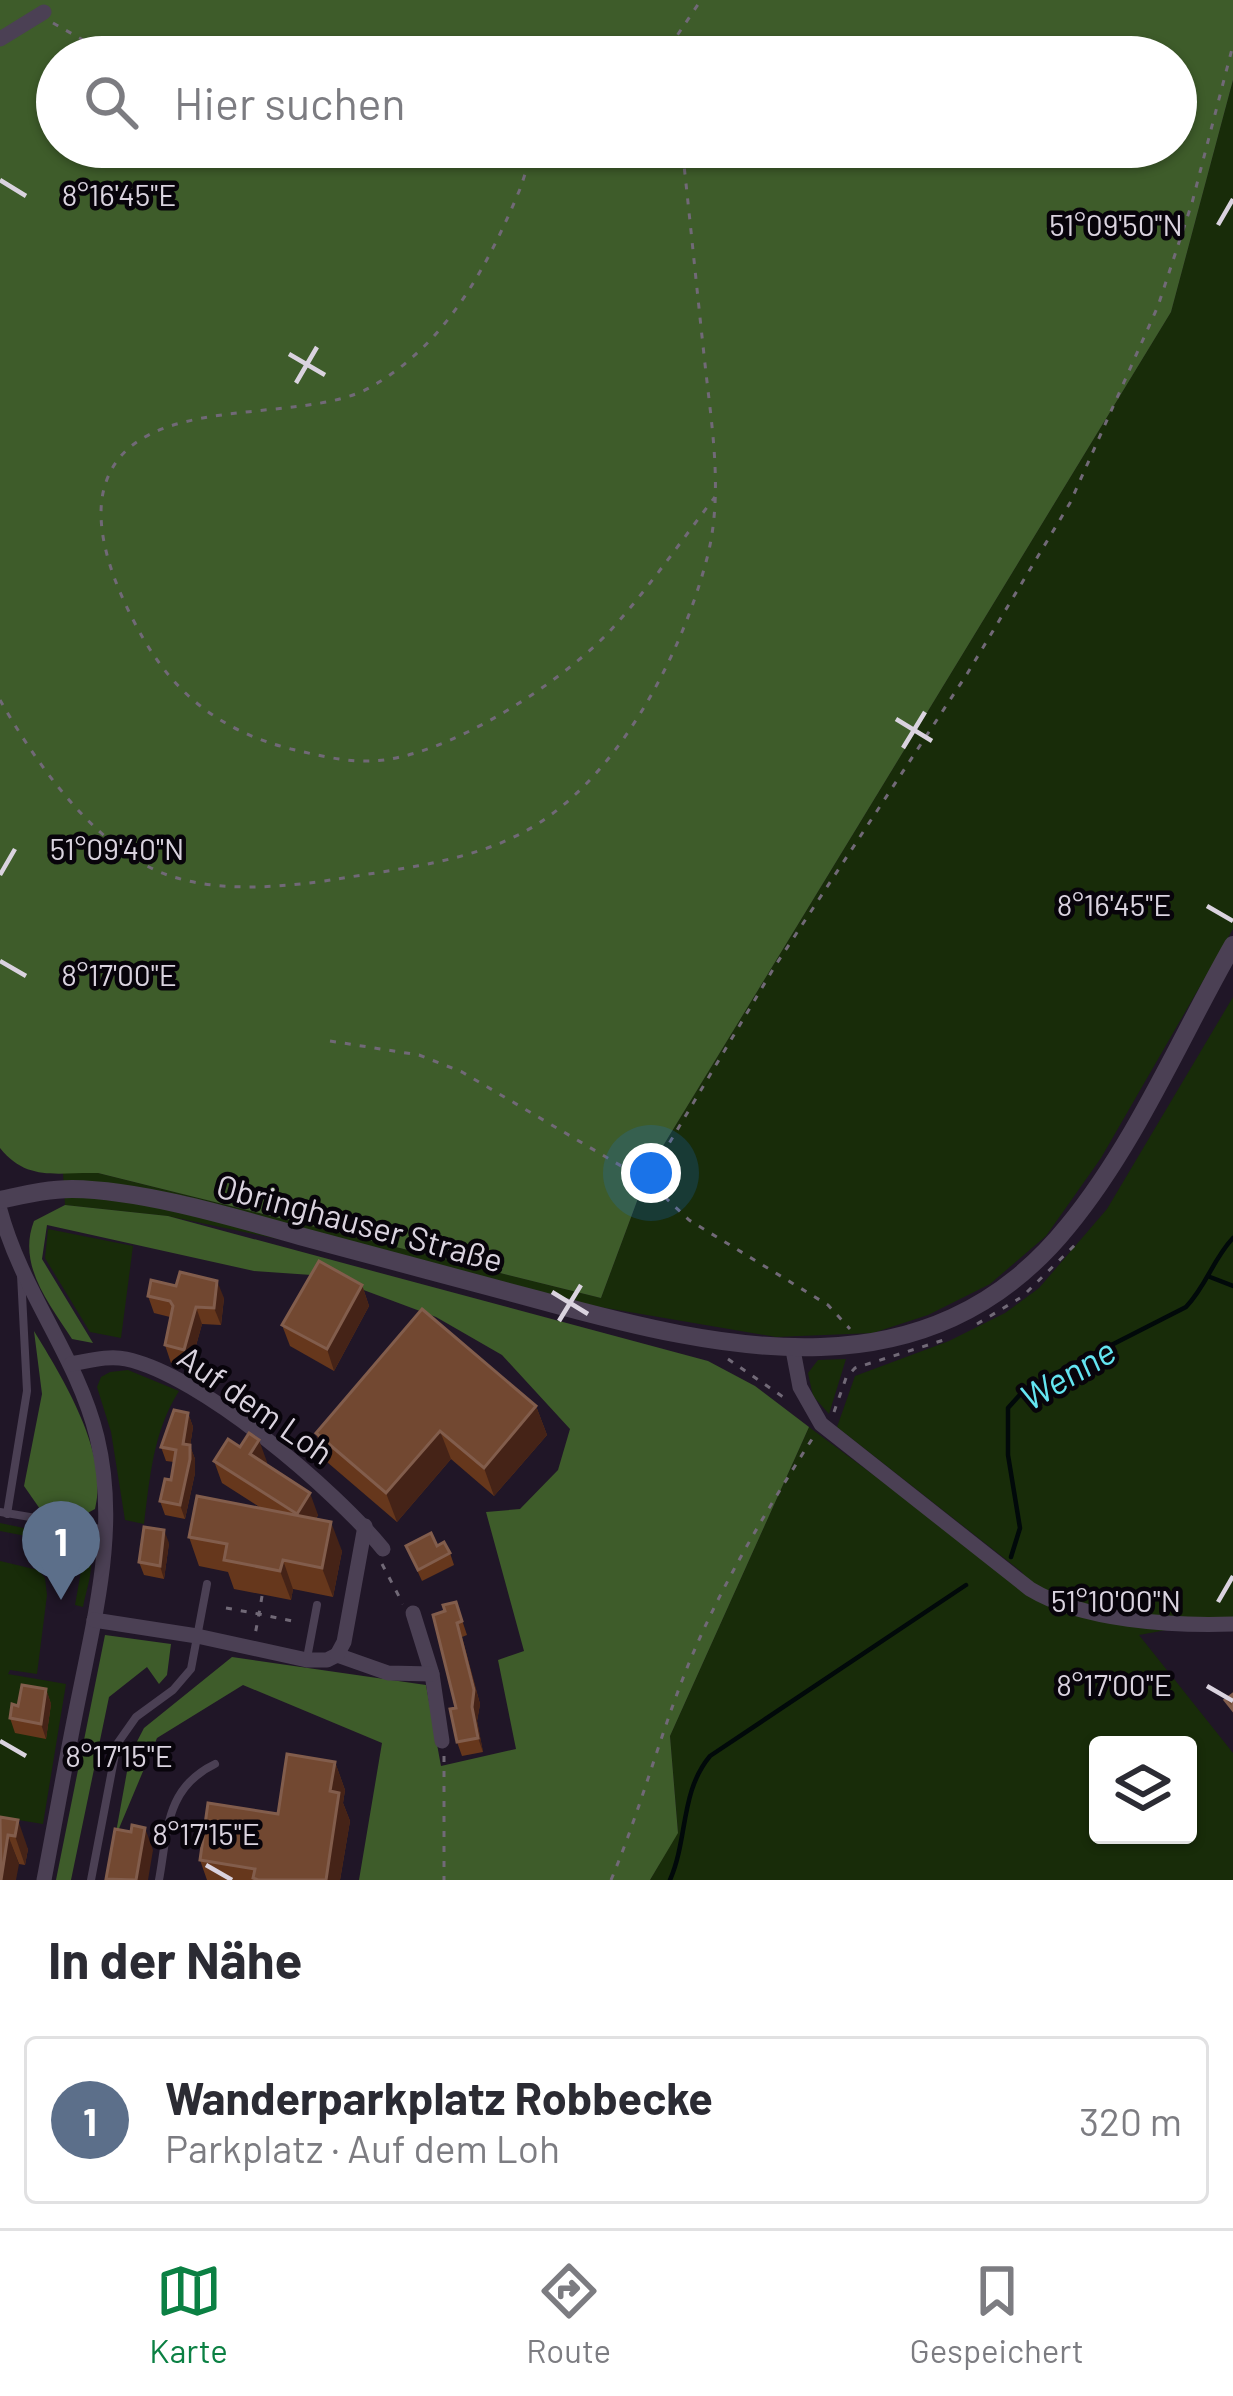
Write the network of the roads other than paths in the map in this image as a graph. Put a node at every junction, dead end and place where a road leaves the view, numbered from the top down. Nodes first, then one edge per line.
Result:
1 (42, 6) edge
2 (0, 39) edge
3 (1233, 945) edge
4 (0, 1200) edge
5 (0, 1210) edge
6 (21, 1274) junction
7 (793, 1350) junction
8 (71, 1364) junction
9 (4, 1513) edge
10 (365, 1526) junction
11 (108, 1530) junction
12 (381, 1547) road end
13 (207, 1584) dead end
14 (317, 1606) dead end
15 (413, 1613) road end
16 (94, 1620) junction
17 (1233, 1624) edge
18 (197, 1636) junction
19 (337, 1655) junction
20 (307, 1660) junction
21 (432, 1675) junction
22 (442, 1741) dead end
23 (215, 1764) dead end
24 (44, 1880) edge
25 (91, 1880) edge
26 (159, 1880) edge

1 - 2 street
3 - 7 street, Obringhauser Straße
4 - 7 street, Obringhauser Straße
5 - 6 street
6 - 8 street
6 - 9 lane
7 - 17 street
8 - 10 street, Auf dem Loh
8 - 11 street
9 - 11 lane
10 - 12 street, Auf dem Loh
10 - 19 street
11 - 16 street
13 - 18 lane
14 - 20 lane
15 - 21 street
16 - 18 street
16 - 24 street
18 - 20 street
18 - 25 lane
19 - 20 street
19 - 21 street
21 - 22 street
23 - 26 lane

